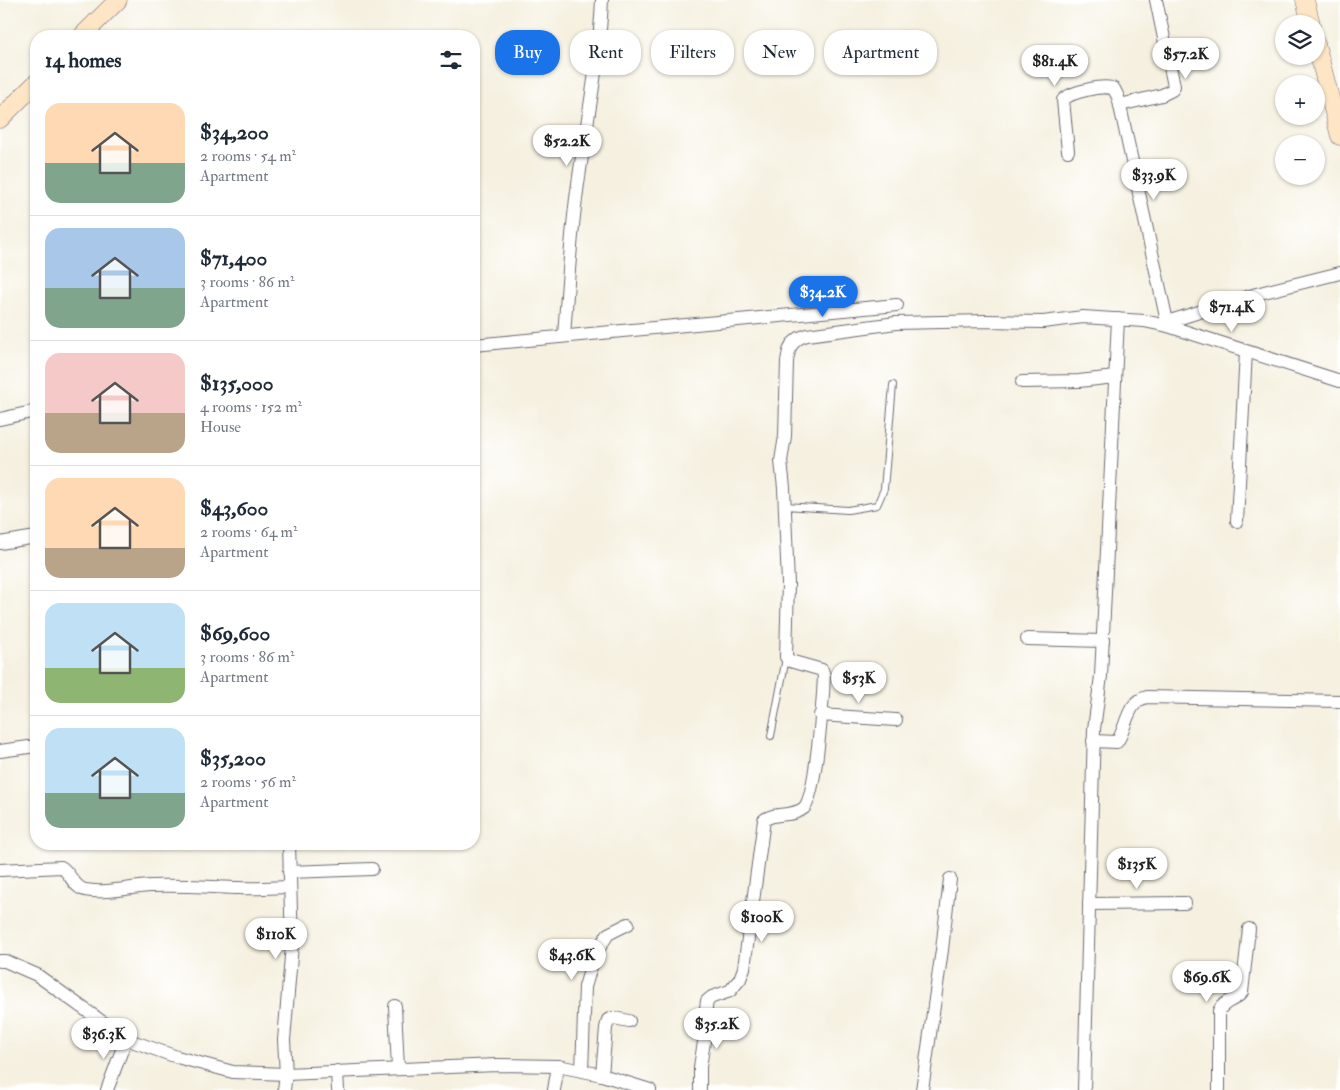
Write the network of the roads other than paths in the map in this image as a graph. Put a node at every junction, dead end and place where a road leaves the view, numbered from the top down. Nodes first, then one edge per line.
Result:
1 (118, 0) edge
2 (602, 0) edge
3 (1156, 0) edge
4 (1305, 0) edge
5 (1309, 15) edge
6 (88, 30) edge
7 (1323, 65) edge
8 (30, 88) edge
9 (1120, 105) junction
10 (1336, 107) edge
11 (0, 119) edge
12 (1340, 136) edge
13 (1068, 151) dead end
14 (1340, 274) edge
15 (897, 305) dead end
16 (1118, 319) junction
17 (1167, 324) junction
18 (564, 336) junction
19 (480, 344) edge
20 (1246, 352) junction
21 (1115, 377) junction
22 (1340, 381) edge
23 (1022, 382) dead end
24 (893, 385) dead end
25 (30, 412) edge
26 (0, 419) edge
27 (785, 506) junction
28 (1237, 521) dead end
29 (30, 539) edge
30 (0, 543) edge
31 (1027, 639) dead end
32 (1103, 641) junction
33 (786, 657) junction
34 (1340, 701) edge
35 (820, 715) junction
36 (896, 720) dead end
37 (771, 736) dead end
38 (1093, 741) junction
39 (30, 747) edge
40 (0, 751) edge
41 (288, 850) edge
42 (372, 869) dead end
43 (0, 870) edge
44 (289, 872) junction
45 (950, 878) dead end
46 (290, 887) junction
47 (1185, 903) dead end
48 (1089, 904) junction
49 (628, 924) dead end
50 (1249, 929) dead end
51 (0, 961) edge
52 (395, 1006) dead end
53 (629, 1021) dead end
54 (126, 1039) junction
55 (558, 1066) junction
56 (398, 1069) junction
57 (337, 1071) junction
58 (582, 1071) junction
59 (286, 1074) junction
60 (602, 1075) junction
61 (107, 1090) edge
62 (284, 1090) edge
63 (338, 1090) edge
64 (554, 1090) edge
65 (650, 1090) edge
66 (700, 1090) edge
67 (922, 1090) edge
68 (1084, 1090) edge
69 (1219, 1090) edge

1 - 6 main road
2 - 18 street
3 - 9 street
4 - 5 main road
7 - 10 main road
8 - 11 main road
9 - 13 street
9 - 17 street
10 - 12 main road
14 - 17 street
15 - 18 street
16 - 17 street
16 - 21 street
16 - 27 street
17 - 20 street
18 - 19 street
20 - 22 street
20 - 28 street
21 - 23 street
21 - 32 street
24 - 27 lane
25 - 26 street
27 - 33 street
29 - 30 street
31 - 32 street
32 - 38 street
33 - 35 street
33 - 37 lane
34 - 38 street
35 - 36 street
35 - 66 street
38 - 48 street
39 - 40 street
41 - 44 street
42 - 44 street
43 - 46 street
44 - 46 street
45 - 67 street
46 - 59 street
47 - 48 street
48 - 68 street
49 - 58 street
50 - 69 street
51 - 54 street
52 - 56 street
53 - 60 street
54 - 59 street
54 - 61 street
55 - 56 street
55 - 58 street
55 - 64 street
56 - 57 street
57 - 59 street
57 - 63 street
58 - 60 street
59 - 62 street
60 - 65 street

